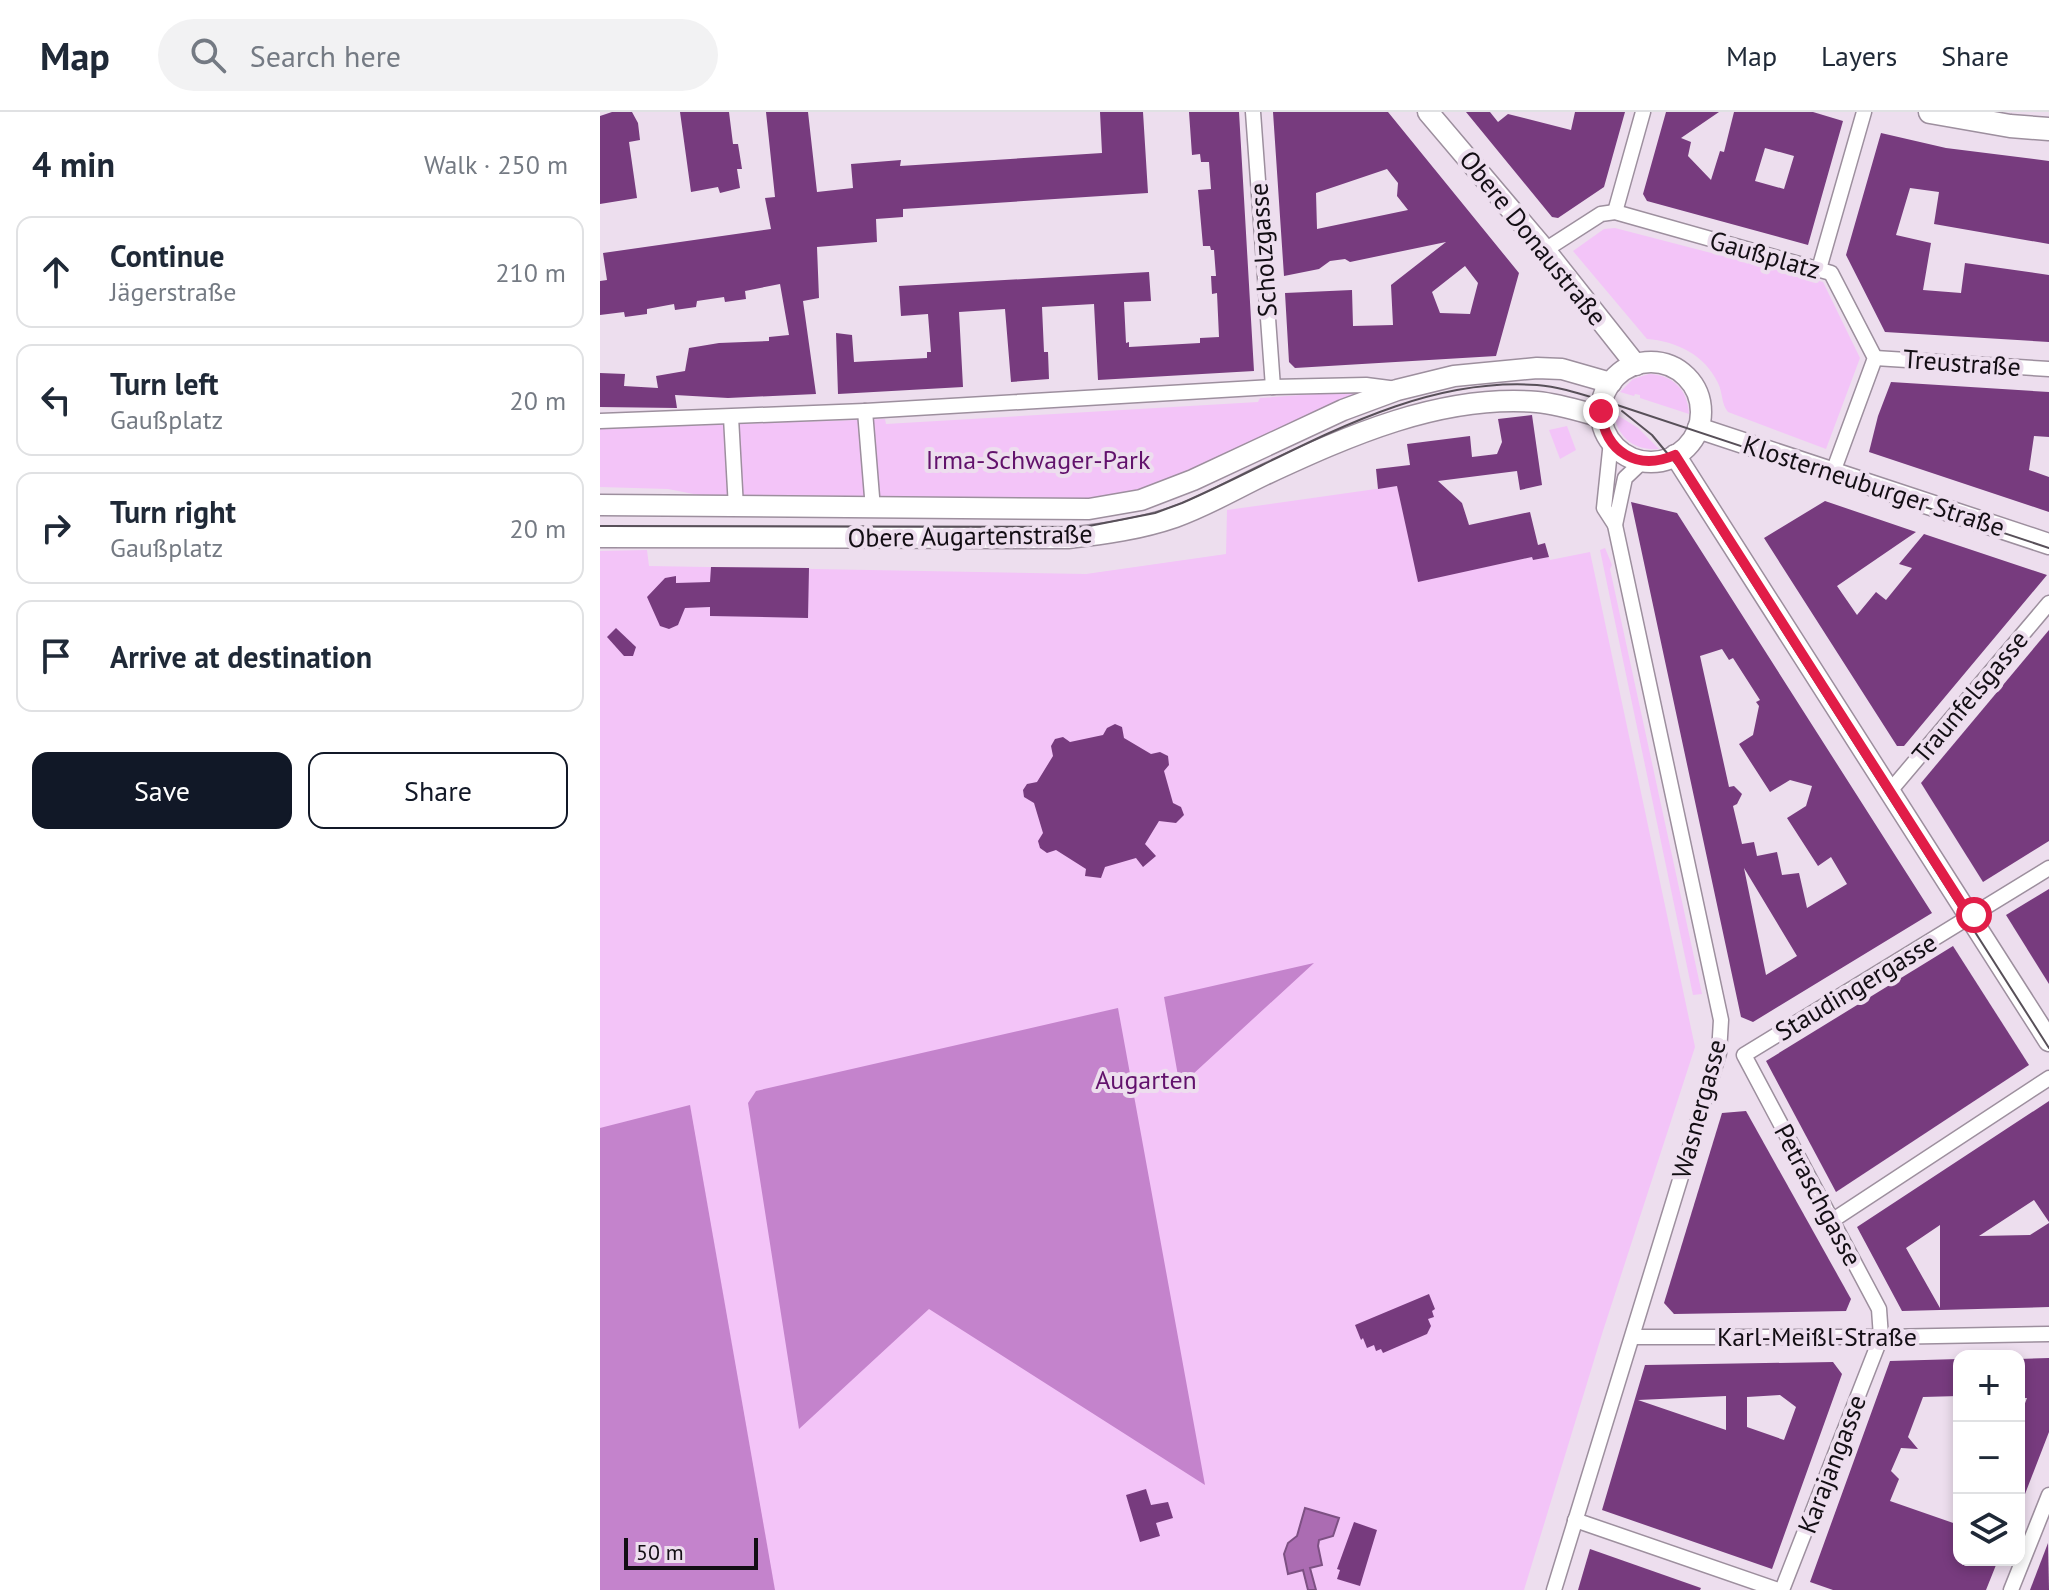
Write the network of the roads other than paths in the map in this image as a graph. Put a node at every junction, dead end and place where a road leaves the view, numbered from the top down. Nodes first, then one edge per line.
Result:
1 (1253, 112) edge
2 (1428, 112) edge
3 (1643, 112) edge
4 (1864, 112) edge
5 (1930, 112) edge
6 (2049, 129) edge
7 (1615, 212) junction
8 (1545, 250) junction
9 (1819, 269) junction
10 (1875, 358) junction
11 (1636, 365) junction
12 (2049, 369) edge
13 (1611, 383) junction
14 (1273, 387) junction
15 (1397, 390) junction
16 (865, 411) junction
17 (731, 417) junction
18 (1602, 417) junction
19 (600, 421) edge
20 (1698, 428) junction
21 (1611, 441) junction
22 (1675, 455) junction
23 (1643, 461) junction
24 (1833, 472) junction
25 (602, 505) edge
26 (736, 508) junction
27 (873, 509) junction
28 (1615, 525) junction
29 (600, 537) edge
30 (2049, 544) edge
31 (2049, 603) edge
32 (1890, 791) junction
33 (2049, 868) edge
34 (1970, 917) junction
35 (2049, 1041) edge
36 (1744, 1055) joint
37 (2049, 1078) edge
38 (1833, 1220) junction
39 (2049, 1334) edge
40 (1633, 1337) junction
41 (1881, 1337) junction
42 (2049, 1495) edge
43 (1575, 1520) junction
44 (1554, 1590) edge
45 (1780, 1590) edge
46 (2011, 1590) edge

1 - 14 street, Scholzgasse
2 - 8 street, Obere Donaustraße
3 - 7 street
4 - 9 street
5 - 6 main road
7 - 8 street
7 - 9 street, Gaußplatz
8 - 11 street, Obere Donaustraße
9 - 10 street, Gaußplatz
10 - 12 street, Treustraße
10 - 24 street
11 - 13 street
11 - 20 street
13 - 15 street, Obere Augartenstraße
13 - 18 street
14 - 15 street, Obere Augartenstraße
14 - 16 street, Obere Augartenstraße
15 - 27 street, Obere Augartenstraße
16 - 17 street, Obere Augartenstraße
16 - 27 street, Obere Augartenstraße
17 - 19 street, Obere Augartenstraße
17 - 26 street
18 - 21 street
18 - 29 street, Obere Augartenstraße
20 - 22 street
20 - 24 street, Klosterneuburger Straße
21 - 23 street
21 - 28 street, Wasnergasse
22 - 23 street
22 - 32 street
23 - 28 street, Wasnergasse
24 - 30 street, Klosterneuburger Straße
25 - 26 street, Obere Augartenstraße
26 - 27 street, Obere Augartenstraße
28 - 40 street, Wasnergasse
31 - 32 street, Traunfelsgasse
32 - 34 street
33 - 34 street, Staudingergasse
34 - 35 street
34 - 36 street, Staudingergasse
36 - 38 street, Petraschgasse
37 - 38 street
38 - 41 street, Petraschgasse
39 - 41 street, Karl-Meißl-Straße
40 - 41 street, Karl-Meißl-Straße
40 - 43 street, Wasnergasse
41 - 45 street, Karajangasse
42 - 46 street
43 - 44 street, Wasnergasse
43 - 45 street

